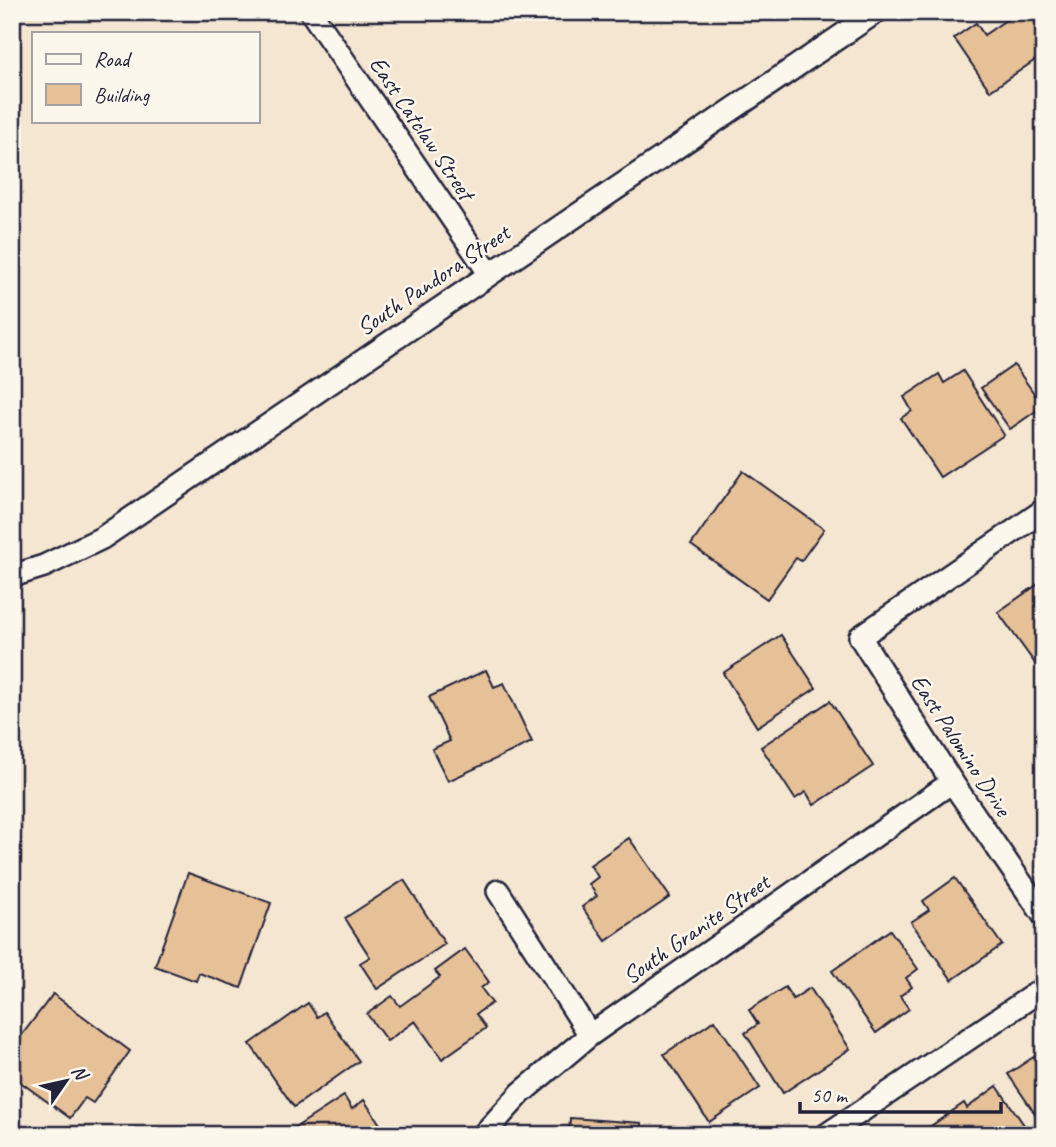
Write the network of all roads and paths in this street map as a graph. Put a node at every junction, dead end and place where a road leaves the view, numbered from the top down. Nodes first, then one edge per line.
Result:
1 (311, 12) edge
2 (876, 12) edge
3 (489, 273) junction
4 (1044, 510) edge
5 (12, 576) edge
6 (952, 782) junction
7 (498, 891) dead end
8 (1044, 916) edge
9 (1044, 988) edge
10 (590, 1035) junction
11 (483, 1135) edge
12 (826, 1135) edge

1 - 3 street, East Catclaw Street
2 - 3 street, South Pandora Street
3 - 5 street, South Pandora Street
4 - 6 street, East Palomino Drive
6 - 8 street, East Palomino Drive
6 - 10 street, South Granite Street
7 - 10 street
9 - 12 street
10 - 11 street, South Granite Street

